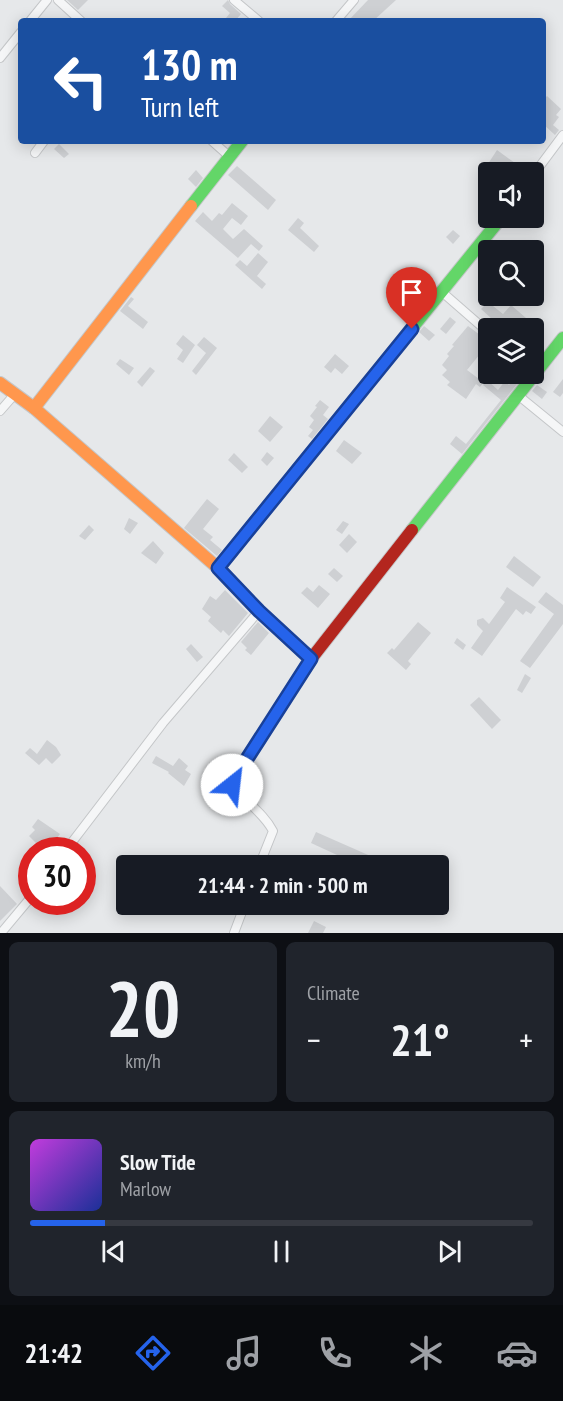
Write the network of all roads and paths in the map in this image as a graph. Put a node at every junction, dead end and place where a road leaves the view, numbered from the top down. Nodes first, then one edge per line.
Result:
1 (47, 0) edge
2 (58, 0) edge
3 (234, 0) edge
4 (354, 0) edge
5 (32, 18) edge
6 (78, 18) edge
7 (255, 18) edge
8 (339, 18) edge
9 (18, 36) edge
10 (0, 58) edge
11 (563, 135) edge
12 (42, 144) edge
13 (215, 144) edge
14 (240, 144) edge
15 (35, 153) dead end
16 (230, 157) junction
17 (543, 162) edge
18 (493, 228) edge
19 (442, 292) junction
20 (478, 323) edge
21 (563, 339) edge
22 (544, 361) edge
23 (0, 383) edge
24 (527, 384) edge
25 (14, 395) junction
26 (519, 396) junction
27 (34, 408) junction
28 (0, 411) edge
29 (563, 432) edge
30 (218, 568) junction
31 (259, 611) junction
32 (311, 659) junction
33 (76, 837) edge
34 (264, 855) edge
35 (18, 913) edge
36 (241, 915) edge
37 (2, 933) edge
38 (234, 933) edge

1 - 5 street
2 - 6 street
3 - 7 street
4 - 8 street
9 - 10 street
11 - 17 street
12 - 15 street
13 - 16 street
14 - 16 street
16 - 27 street
18 - 19 street
19 - 20 street
19 - 30 street
21 - 22 street
23 - 25 street
24 - 26 street
25 - 27 street
25 - 28 street
26 - 29 street
26 - 32 street
27 - 30 street
30 - 31 street
31 - 32 street
31 - 33 street
32 - 34 street
35 - 37 street
36 - 38 street

